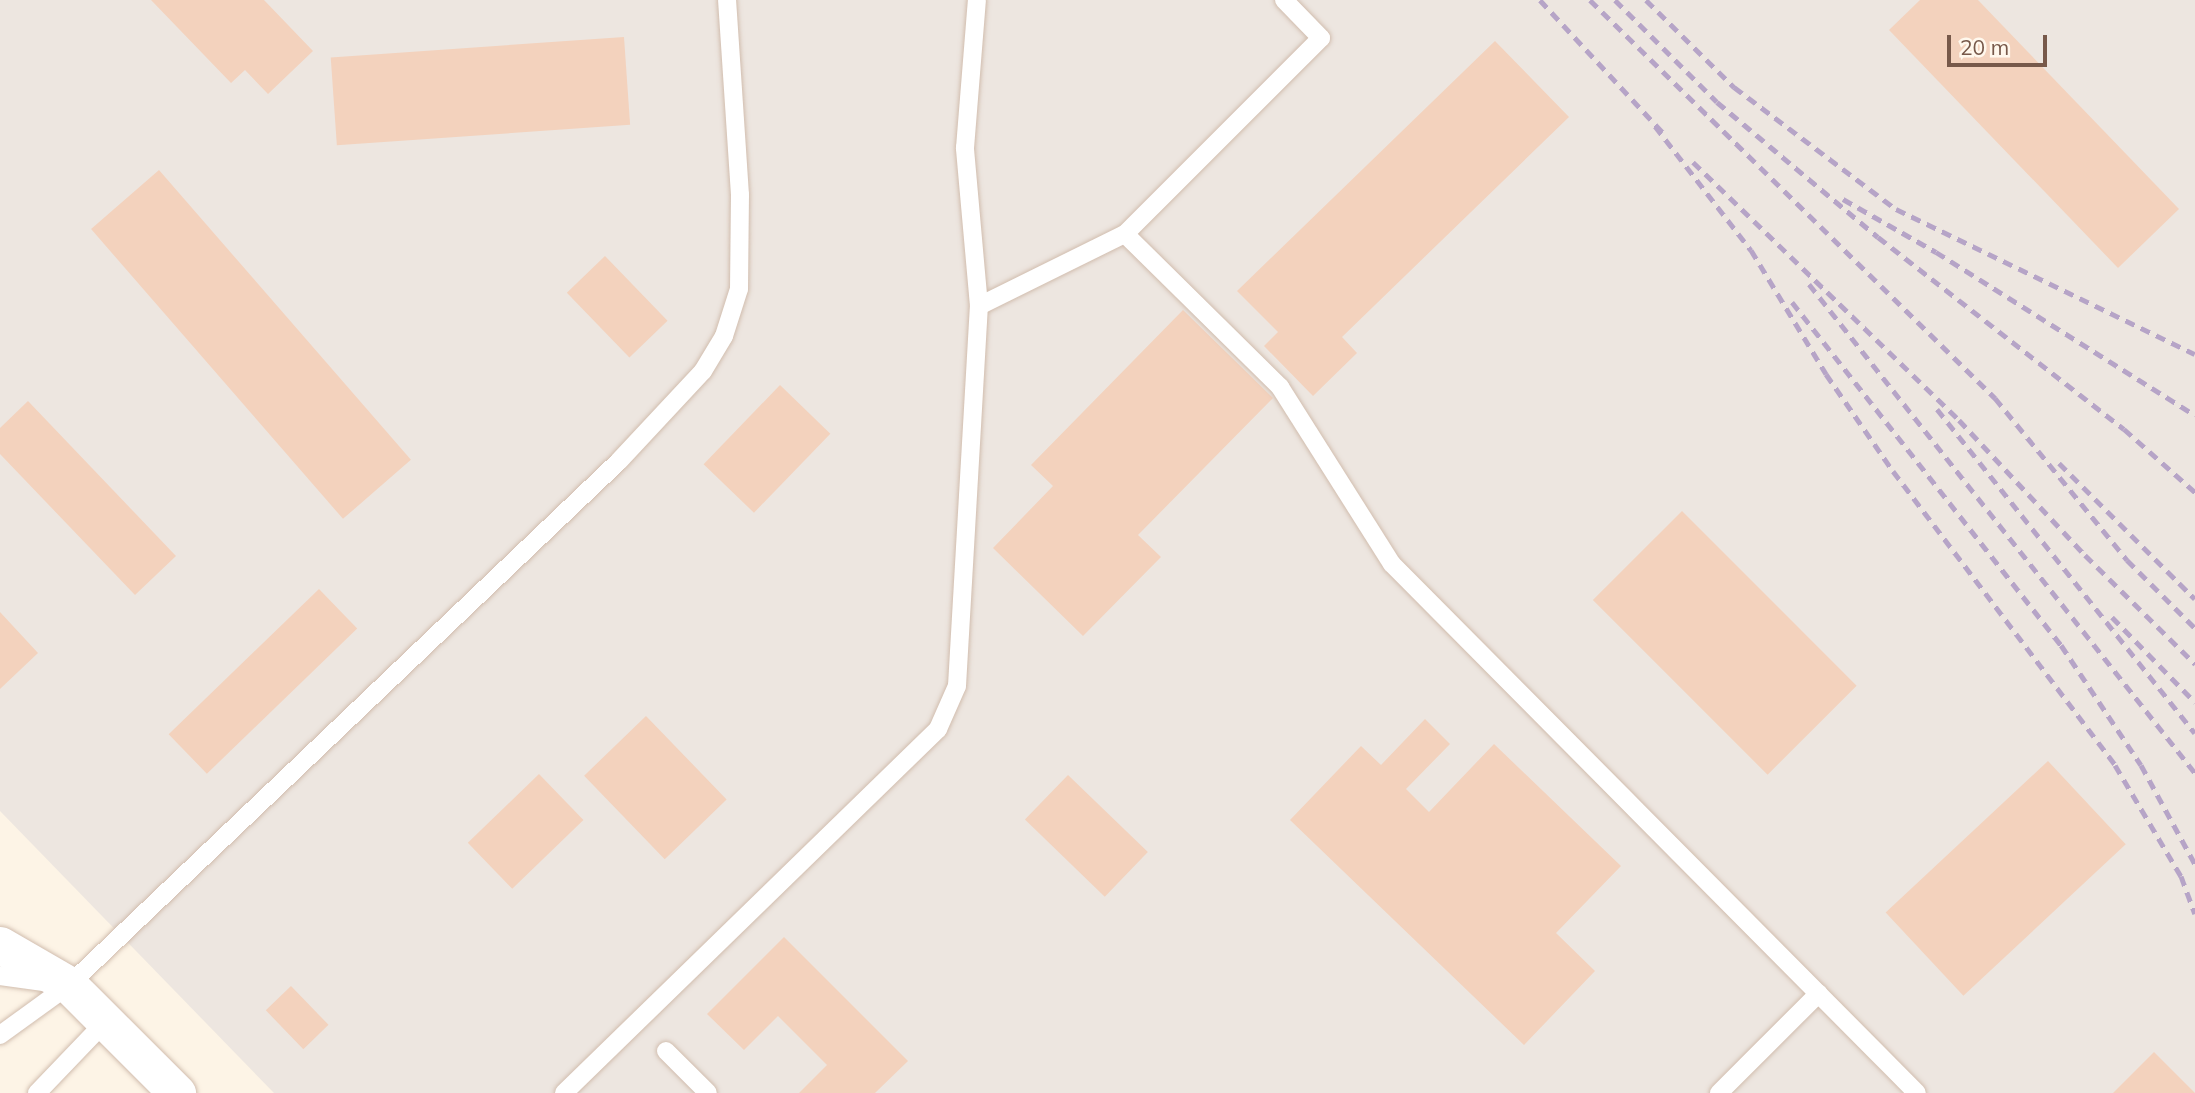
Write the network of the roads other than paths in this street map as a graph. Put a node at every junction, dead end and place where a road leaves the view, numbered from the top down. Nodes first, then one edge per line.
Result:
1 (727, 0) edge
2 (977, 0) edge
3 (1284, 0) edge
4 (1125, 234) junction
5 (979, 306) junction
6 (0, 945) edge
7 (0, 975) edge
8 (69, 985) junction
9 (1819, 993) junction
10 (106, 1021) junction
11 (0, 1035) edge
12 (666, 1051) dead end
13 (37, 1093) edge
14 (177, 1093) edge
15 (564, 1093) edge
16 (708, 1093) edge
17 (1719, 1093) edge
18 (1917, 1093) edge

1 - 8 lane
2 - 5 lane
3 - 4 lane
4 - 5 lane
4 - 9 lane
5 - 15 lane
6 - 8 street
7 - 8 lane
8 - 10 street
8 - 11 lane
9 - 17 lane
9 - 18 lane
10 - 13 lane
10 - 14 street
12 - 16 lane

